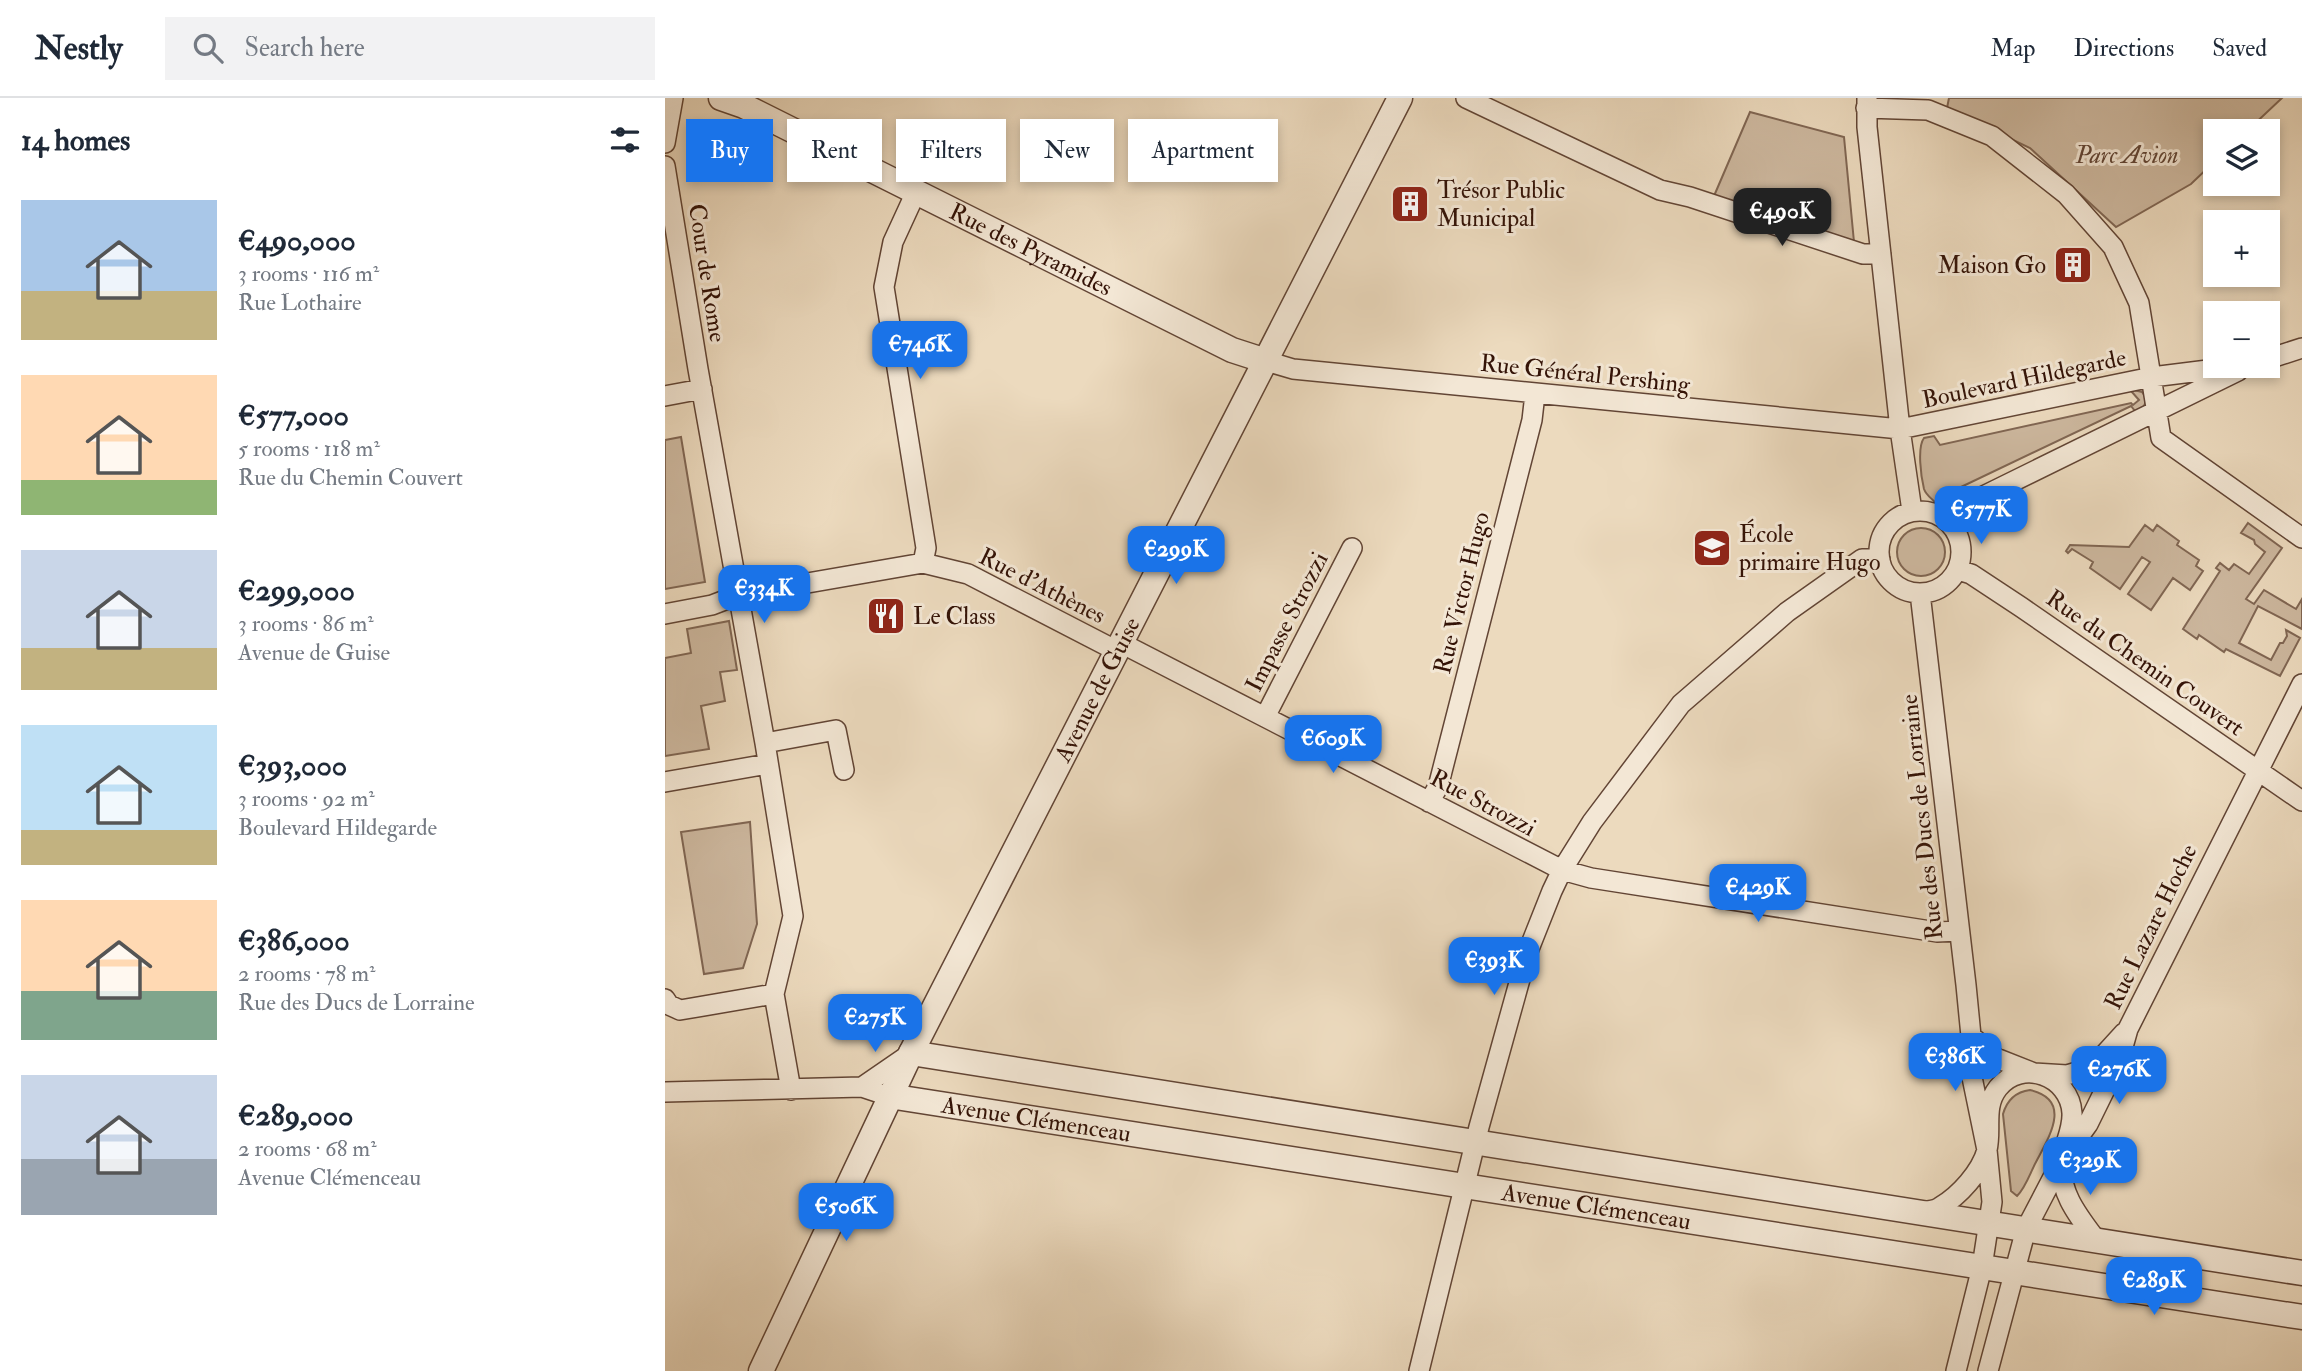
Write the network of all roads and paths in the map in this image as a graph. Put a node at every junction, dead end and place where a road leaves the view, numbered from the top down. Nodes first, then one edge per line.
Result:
1 (673, 98) edge
2 (722, 98) edge
3 (1400, 98) edge
4 (1466, 98) edge
5 (1866, 103) edge
6 (665, 143) edge
7 (665, 166) edge
8 (916, 192) junction
9 (1881, 254) junction
10 (2302, 348) edge
11 (2280, 355) edge
12 (1266, 361) junction
13 (2203, 371) edge
14 (2152, 377) junction
15 (2223, 378) edge
16 (702, 389) junction
17 (1535, 394) junction
18 (665, 396) edge
19 (2157, 411) junction
20 (1900, 429) junction
21 (1912, 511) junction
22 (1946, 519) junction
23 (2302, 538) edge
24 (1352, 548) dead end
25 (1879, 559) junction
26 (923, 563) junction
27 (1958, 570) junction
28 (1920, 593) junction
29 (738, 594) junction
30 (665, 614) edge
31 (1119, 647) junction
32 (2302, 684) edge
33 (1265, 717) junction
34 (765, 743) junction
35 (768, 764) junction
36 (844, 770) dead end
37 (2257, 770) junction
38 (665, 782) edge
39 (2302, 801) edge
40 (1429, 802) junction
41 (1562, 870) junction
42 (1959, 931) junction
43 (774, 993) junction
44 (665, 999) edge
45 (2128, 1029) junction
46 (1971, 1036) junction
47 (911, 1053) junction
48 (2034, 1073) junction
49 (862, 1087) junction
50 (791, 1090) junction
51 (665, 1092) edge
52 (889, 1097) junction
53 (1475, 1142) junction
54 (1987, 1150) junction
55 (2062, 1160) junction
56 (1464, 1186) junction
57 (1915, 1212) junction
58 (1989, 1224) junction
59 (2026, 1230) junction
60 (2097, 1241) junction
61 (1982, 1267) junction
62 (2014, 1272) junction
63 (2302, 1273) edge
64 (2302, 1317) edge
65 (761, 1371) edge
66 (1419, 1371) edge
67 (1957, 1371) edge
68 (1988, 1371) edge

1 - 6 street
2 - 8 street, Rue des Pyramides
3 - 12 street, Avenue de Guise
4 - 9 street
5 - 9 street
5 - 14 street
7 - 16 street, Cour de Rome
8 - 12 street, Rue des Pyramides
8 - 26 street
9 - 20 street
10 - 11 street
12 - 17 street, Rue Général Pershing
12 - 31 street, Avenue de Guise
13 - 14 street, Boulevard Hildegarde
14 - 19 street
14 - 20 street, Boulevard Hildegarde
15 - 19 street
16 - 18 street
16 - 29 street, Cour de Rome
17 - 20 street, Rue Général Pershing
17 - 40 street, Rue Victor Hugo
19 - 22 street
19 - 23 street
20 - 21 street, Boulevard Hildegarde
21 - 22 street
21 - 25 street
22 - 27 street
24 - 33 street, Impasse Strozzi
25 - 28 street
25 - 41 street
26 - 29 street, Rue d'Athènes
26 - 31 street, Rue d'Athènes
27 - 28 street
27 - 37 street, Rue du Chemin Couvert
28 - 42 street, Rue des Ducs de Lorraine
29 - 30 street
29 - 34 street, Cour de Rome
31 - 33 street, Rue Strozzi
31 - 47 street, Avenue de Guise
32 - 37 street, Rue Lazare Hoche
33 - 40 street, Rue Strozzi
34 - 35 street, Cour de Rome
34 - 36 street
35 - 38 street
35 - 43 street, Cour de Rome
37 - 39 street, Rue du Chemin Couvert
37 - 45 street, Rue Lazare Hoche
40 - 41 street, Rue Strozzi
41 - 42 street, Rue Strozzi
41 - 53 street
42 - 46 street, Rue des Ducs de Lorraine
43 - 44 street
43 - 50 street, Cour de Rome
45 - 48 street
45 - 55 street, Rue Lazare Hoche
46 - 48 street
46 - 54 street, Rue des Ducs de Lorraine
47 - 49 street
47 - 52 street, Avenue de Guise
47 - 53 street, Avenue Clémenceau
48 - 54 street
48 - 55 street
49 - 50 street
49 - 52 street
50 - 51 street
52 - 56 street, Avenue Clémenceau
52 - 65 street, Avenue de Guise
53 - 56 street
53 - 57 street, Avenue Clémenceau
54 - 57 street
54 - 58 street, Rue des Ducs de Lorraine
55 - 59 street, Rue Lazare Hoche
55 - 60 street
56 - 61 street, Avenue Clémenceau
56 - 66 street
57 - 58 street, Avenue Clémenceau
58 - 59 street, Avenue Clémenceau
58 - 61 street, Rue des Ducs de Lorraine
59 - 60 street, Avenue Clémenceau
59 - 62 street, Rue Lazare Hoche
60 - 63 street, Avenue Clémenceau
61 - 62 street, Avenue Clémenceau
61 - 67 street, Rue des Ducs de Lorraine
62 - 64 street, Avenue Clémenceau
62 - 68 street, Rue Lazare Hoche

